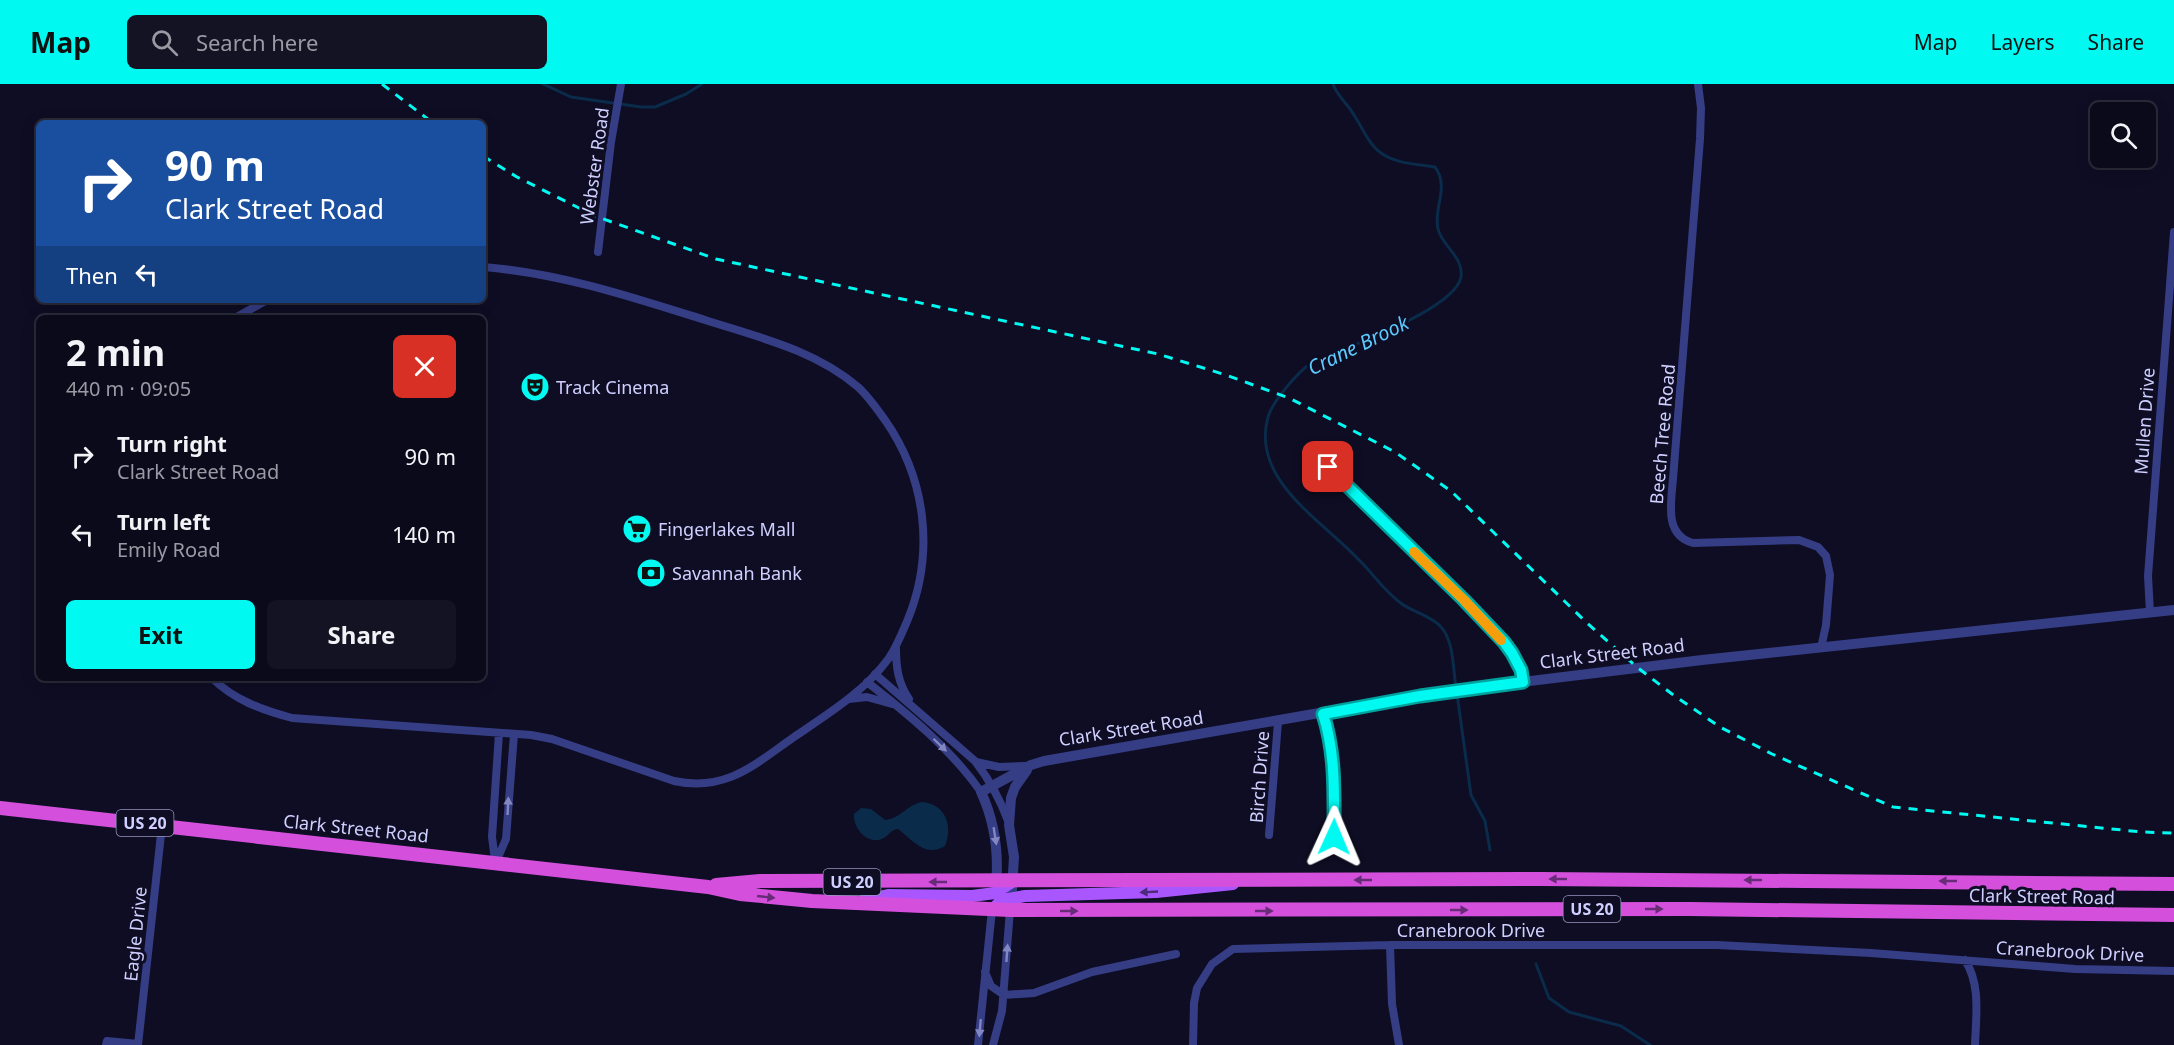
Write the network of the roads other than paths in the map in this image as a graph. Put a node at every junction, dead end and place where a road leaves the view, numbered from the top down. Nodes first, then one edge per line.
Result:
1 (621, 84) edge
2 (1698, 84) edge
3 (2174, 232) edge
4 (598, 252) dead end
5 (486, 267) edge
6 (262, 303) edge
7 (240, 315) edge
8 (1328, 467) dead end
9 (2174, 610) edge
10 (2150, 613) junction
11 (896, 648) junction
12 (1821, 648) junction
13 (875, 674) junction
14 (215, 681) edge
15 (867, 682) junction
16 (1523, 682) junction
17 (849, 699) junction
18 (897, 706) junction
19 (915, 708) junction
20 (1323, 714) junction
21 (1278, 722) junction
22 (499, 733) junction
23 (514, 734) junction
24 (975, 761) junction
25 (1031, 765) junction
26 (992, 786) junction
27 (981, 792) junction
28 (0, 808) edge
29 (162, 825) junction
30 (1009, 825) junction
31 (1269, 835) dead end
32 (1334, 837) dead end
33 (496, 862) junction
34 (1270, 880) junction
35 (1012, 882) junction
36 (2174, 884) edge
37 (708, 886) junction
38 (995, 888) junction
39 (848, 903) junction
40 (1011, 904) junction
41 (992, 910) junction
42 (2174, 915) edge
43 (1390, 945) junction
44 (1176, 954) dead end
45 (1965, 960) junction
46 (985, 969) junction
47 (2174, 971) edge
48 (1004, 995) junction
49 (138, 1044) edge
50 (106, 1045) edge
51 (978, 1045) edge
52 (993, 1045) edge
53 (1193, 1045) edge
54 (1399, 1045) edge
55 (1974, 1045) edge

1 - 4 street, Webster Road
2 - 12 street, Beech Tree Road
3 - 10 street, Mullen Drive
5 - 11 street
6 - 7 street
8 - 16 street
9 - 10 street, Clark Street Road
10 - 12 street, Clark Street Road
11 - 13 street
11 - 19 street
12 - 16 street, Clark Street Road
13 - 15 street
13 - 19 street
14 - 22 street
15 - 17 street
15 - 18 street
16 - 20 street, Clark Street Road
17 - 18 street
17 - 23 street
18 -> 27 street
19 - 24 street
20 - 21 street, Clark Street Road
20 - 32 street
21 - 25 street, Clark Street Road
21 - 31 street, Birch Drive
22 - 23 street
22 - 33 street
33 -> 23 street
24 - 25 street
24 - 26 street
25 - 26 street, Clark Street Road
25 - 30 street
26 - 27 street, Clark Street Road
26 - 30 street
27 -> 38 street
28 - 29 highway, Clark Street Road / US 20
29 - 33 highway, Clark Street Road / US 20
29 - 49 street, Eagle Drive
30 - 35 street
33 - 37 highway, Clark Street Road / US 20
34 - 35 highway, US 20
36 -> 34 highway, US 20
34 -> 40 main road
35 - 38 highway, Clark Street Road / US 20
35 - 40 street
38 -> 37 highway, Clark Street Road / US 20
37 -> 39 highway, Clark Street Road / US 20
38 - 39 main road
38 - 41 street
39 - 41 highway, Clark Street Road / US 20
40 - 41 highway, Clark Street Road / US 20
40 -> 42 highway, Clark Street Road / US 20
48 -> 40 street
41 - 46 street
43 - 45 street, Cranebrook Drive
43 - 53 street, Cranebrook Drive
43 - 54 street
44 - 48 street
45 - 47 street, Cranebrook Drive
45 - 55 street, Cranebrook Drive
46 - 48 street
46 -> 51 street
48 - 52 street
49 - 50 street

